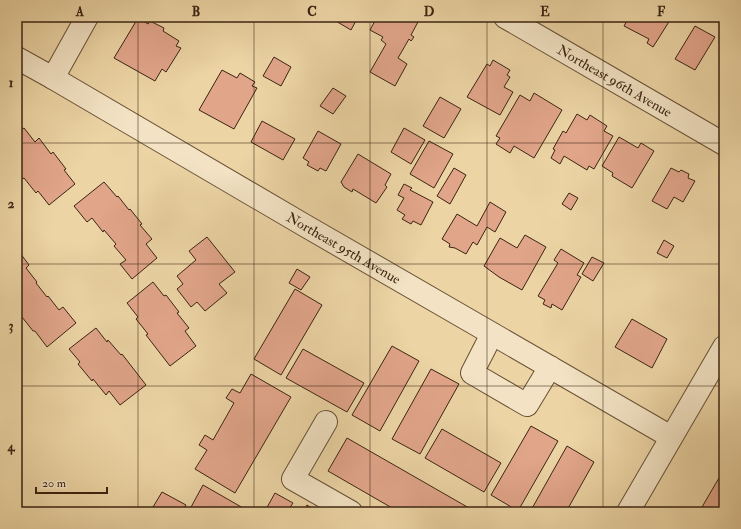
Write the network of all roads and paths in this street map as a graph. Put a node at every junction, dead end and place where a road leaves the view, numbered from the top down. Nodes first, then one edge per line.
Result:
1 (87, 17) edge
2 (505, 17) edge
3 (17, 58) edge
4 (52, 78) junction
5 (724, 144) edge
6 (492, 334) junction
7 (724, 347) edge
8 (550, 367) junction
9 (326, 422) dead end
10 (672, 437) junction
11 (351, 512) edge
12 (628, 512) edge

1 - 4 street
2 - 5 street, Northeast 96th Avenue
3 - 4 street, Northeast 95th Avenue
4 - 6 street, Northeast 95th Avenue
6 - 8 street, Northeast 95th Avenue
6 - 8 street
7 - 10 street
8 - 10 street, Northeast 95th Avenue
9 - 11 street
10 - 12 street

